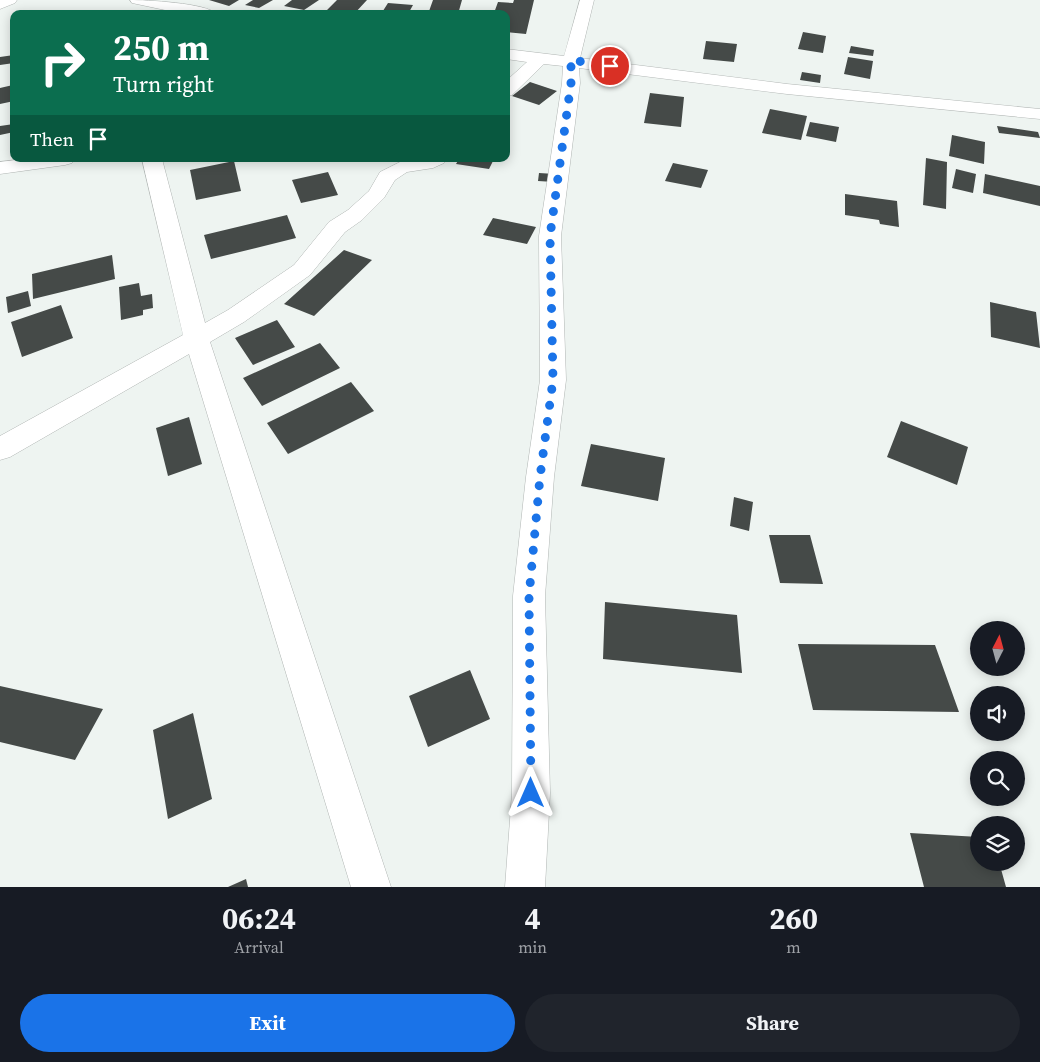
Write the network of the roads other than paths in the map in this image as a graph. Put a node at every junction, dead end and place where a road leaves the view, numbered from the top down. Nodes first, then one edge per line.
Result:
1 (10, 0) edge
2 (138, 0) edge
3 (587, 0) edge
4 (0, 4) edge
5 (189, 10) edge
6 (510, 54) edge
7 (541, 58) junction
8 (571, 60) junction
9 (510, 87) edge
10 (1040, 114) edge
11 (43, 162) edge
12 (153, 162) edge
13 (430, 162) edge
14 (0, 168) edge
15 (197, 340) junction
16 (0, 449) edge
17 (371, 887) edge
18 (525, 887) edge

1 - 4 street
2 - 5 street
3 - 8 street
6 - 7 street
7 - 8 street
7 - 9 street
8 - 10 street
8 - 18 street
11 - 14 street
12 - 15 street
13 - 15 street
15 - 16 street
15 - 17 street

